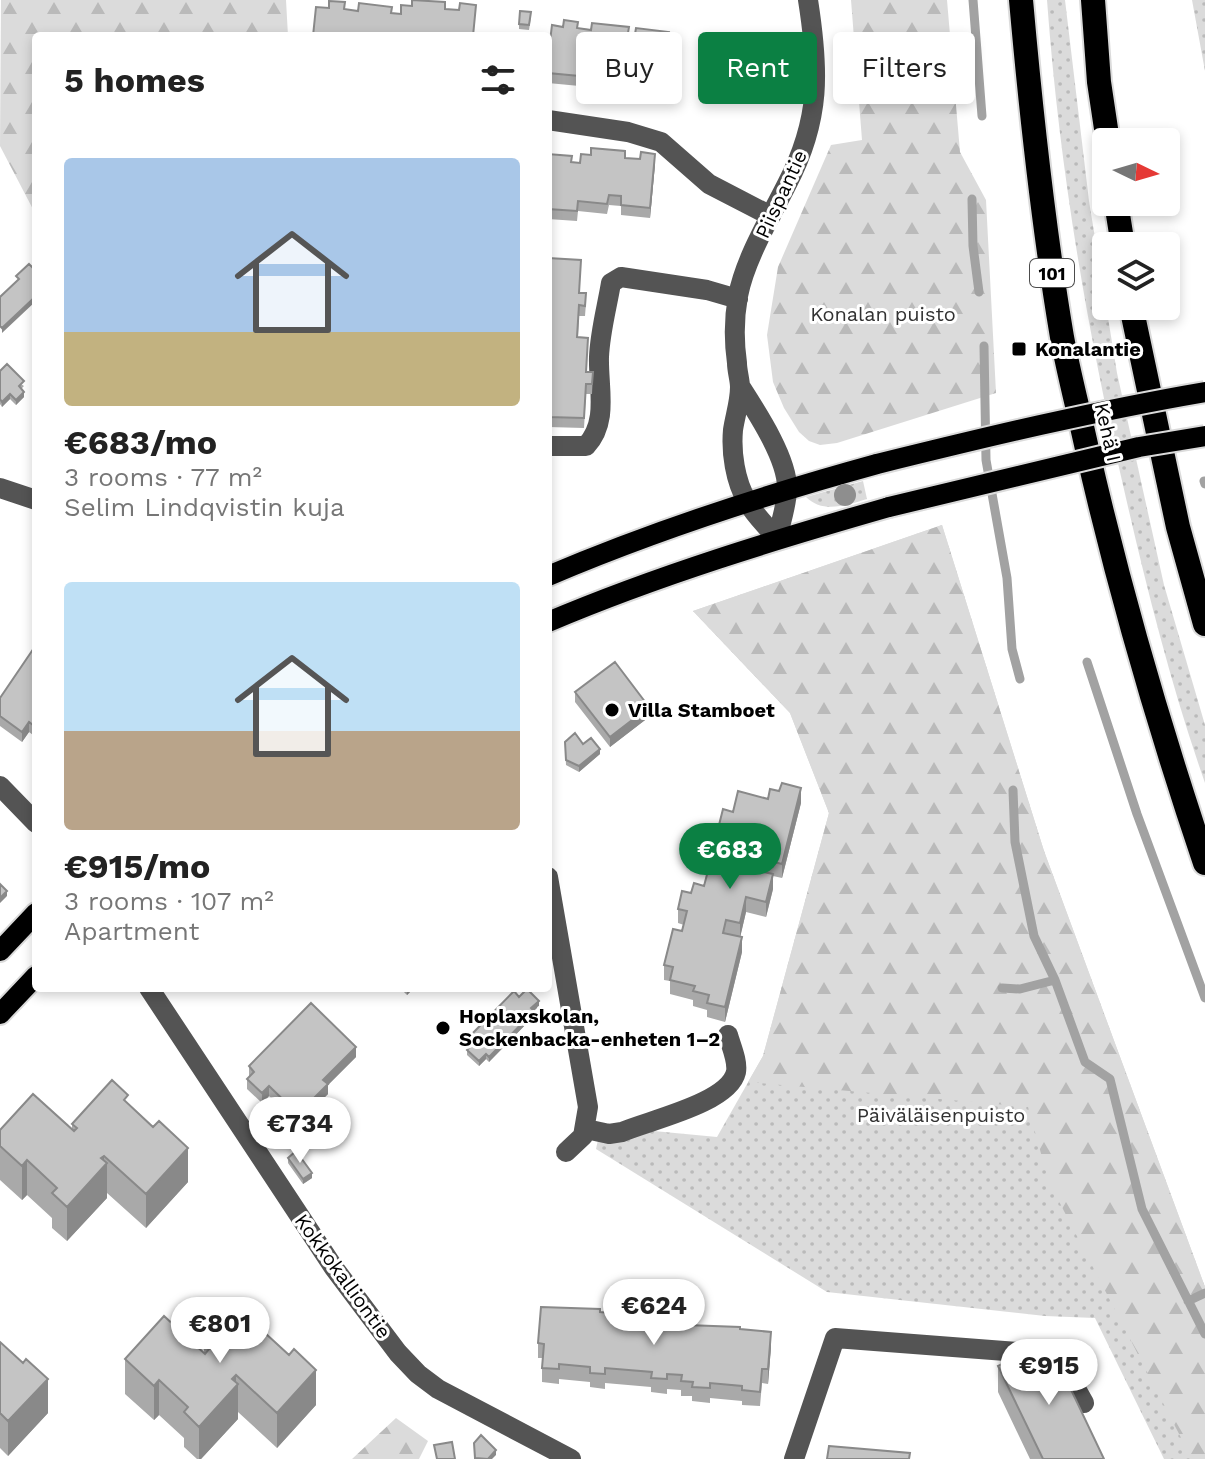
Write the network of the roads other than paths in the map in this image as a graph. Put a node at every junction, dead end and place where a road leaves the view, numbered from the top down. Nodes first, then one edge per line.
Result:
1 (808, 0) edge
2 (1021, 0) edge
3 (1093, 0) edge
4 (552, 121) edge
5 (1106, 128) edge
6 (771, 216) junction
7 (738, 299) junction
8 (1134, 320) edge
9 (740, 386) junction
10 (1205, 392) edge
11 (1205, 436) edge
12 (552, 446) edge
13 (0, 488) edge
14 (788, 488) junction
15 (32, 499) edge
16 (746, 501) junction
17 (777, 539) junction
18 (552, 574) edge
19 (552, 620) edge
20 (1205, 624) edge
21 (0, 786) edge
22 (32, 819) edge
23 (1205, 863) edge
24 (552, 900) edge
25 (32, 917) edge
26 (0, 951) edge
27 (32, 980) edge
28 (152, 992) edge
29 (0, 1014) edge
30 (728, 1035) dead end
31 (586, 1129) junction
32 (566, 1152) dead end
33 (1084, 1403) dead end
34 (571, 1459) edge
35 (794, 1459) edge

1 - 6 street, Piispantie
2 - 23 highway, Kehä I / 101
3 - 5 highway
4 - 6 street
6 - 7 street, Piispantie
7 - 9 street, Piispantie
7 - 12 street
8 - 20 highway
9 - 14 street, Piispantie
9 - 16 street, Piispantie
10 - 14 main road, bridge
11 - 17 main road, bridge
13 - 15 street
14 - 16 main road
14 - 17 street
16 - 17 street, Piispantie
16 - 18 main road
17 - 19 main road
21 - 22 street
24 - 31 street
25 - 26 main road
27 - 29 main road
28 - 34 street, Kokkokalliontie
30 - 31 street
31 - 32 street
33 - 35 street

